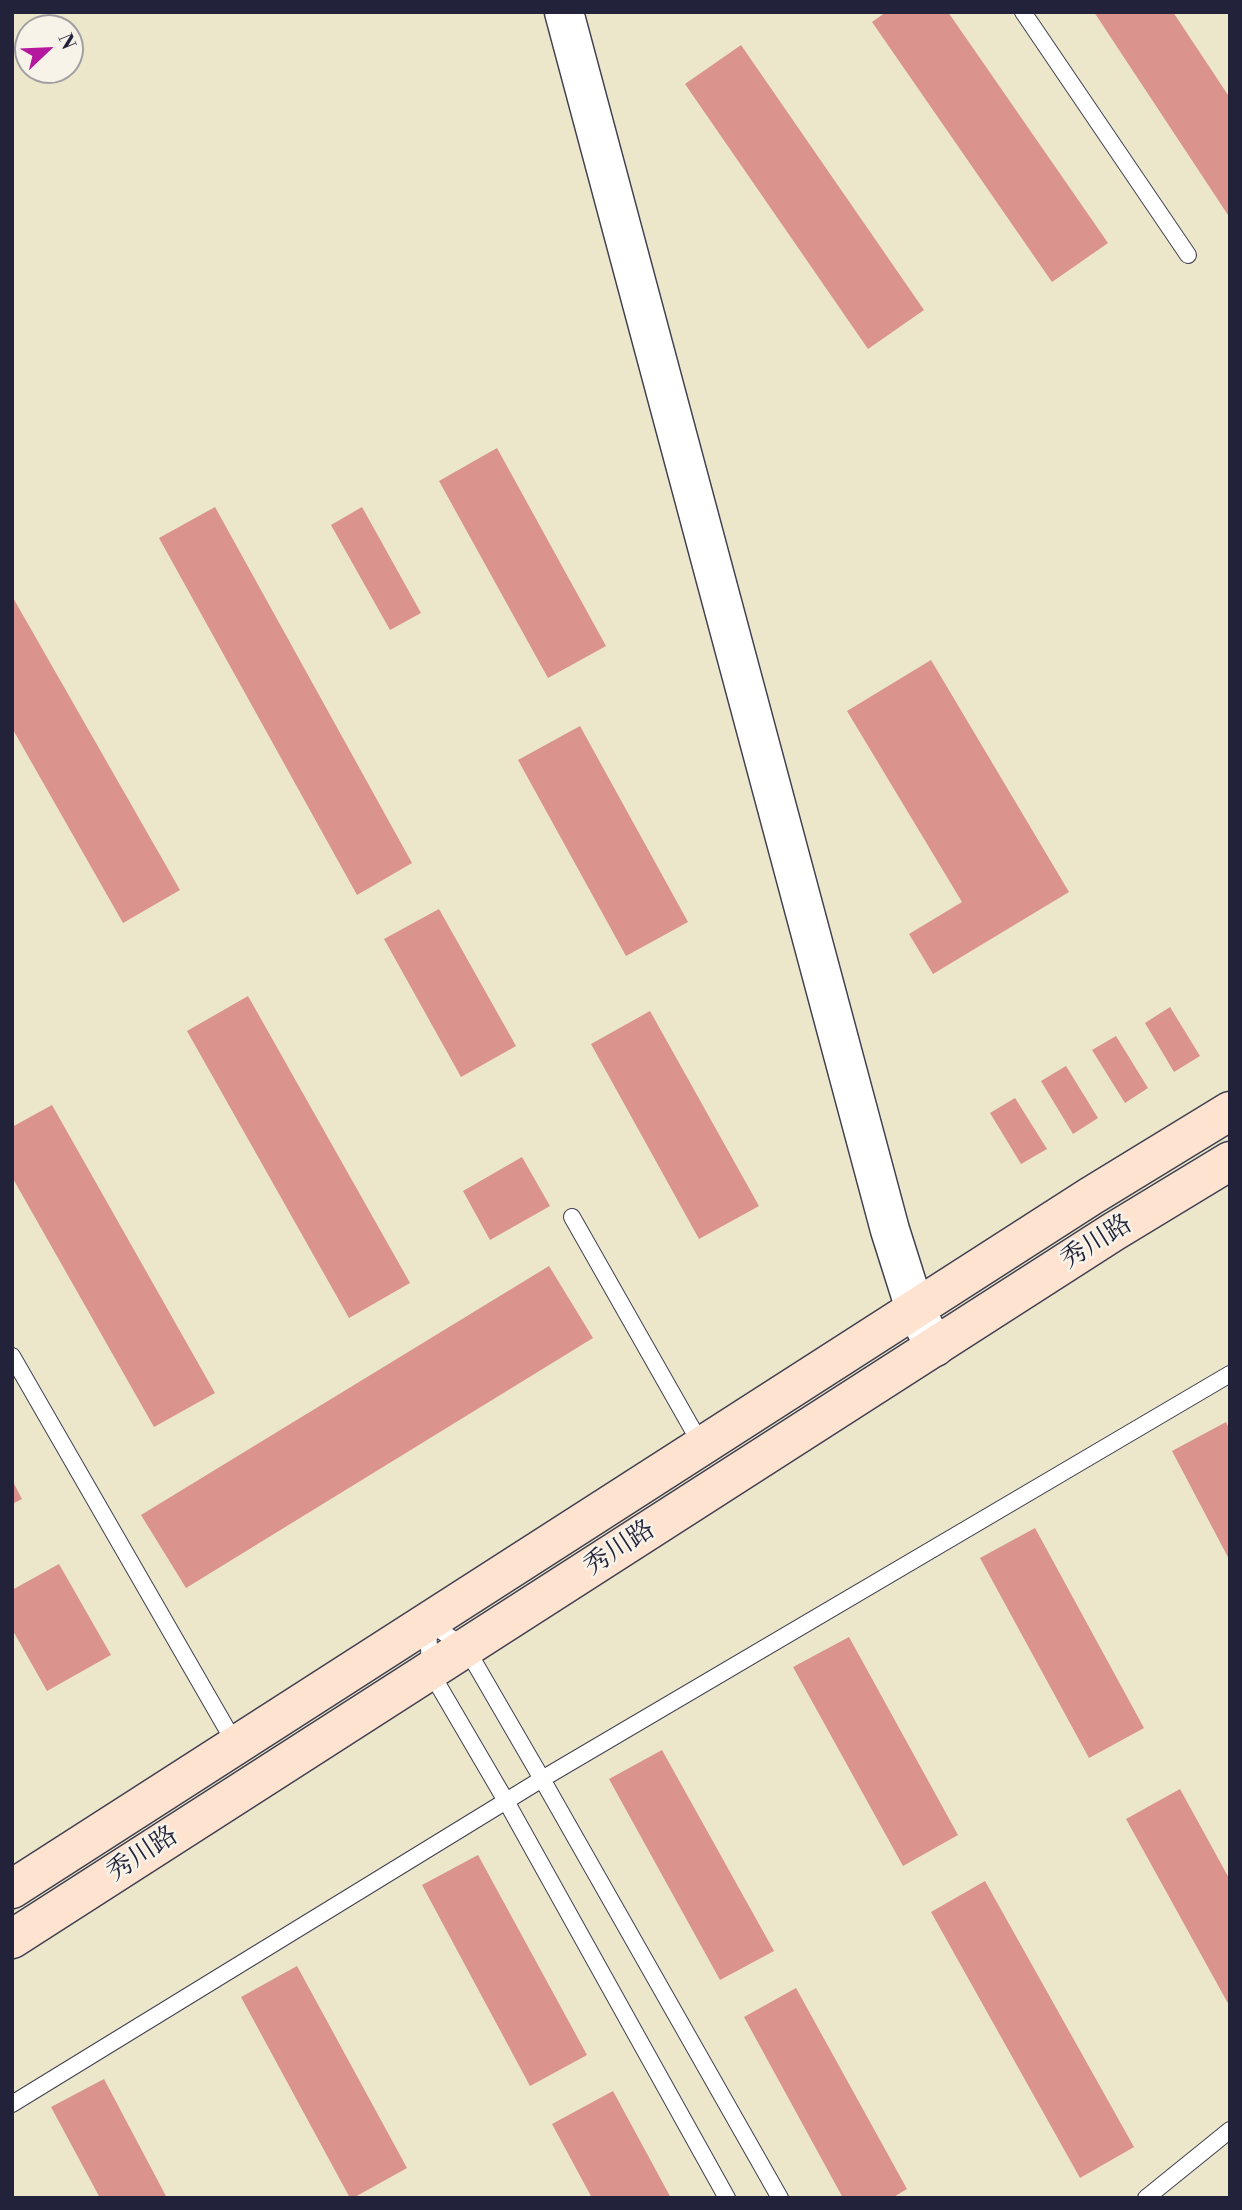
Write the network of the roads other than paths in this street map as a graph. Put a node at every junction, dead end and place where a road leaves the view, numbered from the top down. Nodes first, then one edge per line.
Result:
1 (565, 12) edge
2 (1023, 12) edge
3 (1188, 255) dead end
4 (1230, 1111) edge
5 (1230, 1161) edge
6 (572, 1217) dead end
7 (915, 1309) junction
8 (935, 1347) junction
9 (12, 1356) edge
10 (1230, 1374) edge
11 (702, 1446) junction
12 (428, 1622) junction
13 (466, 1648) junction
14 (430, 1671) junction
15 (236, 1745) junction
16 (542, 1779) junction
17 (506, 1801) junction
18 (12, 1889) edge
19 (12, 1939) edge
20 (12, 2104) edge
21 (1230, 2130) edge
22 (727, 2198) edge
23 (780, 2198) edge
24 (1146, 2198) edge

1 - 7 street
2 - 3 lane
4 - 7 main road, 秀川路
5 - 8 main road, 秀川路
6 - 11 lane
7 - 8 street
7 - 11 main road, 秀川路
8 - 13 main road, 秀川路
9 - 15 lane
10 - 16 lane
11 - 12 main road, 秀川路
12 - 13 lane
12 - 14 lane
12 - 15 main road, 秀川路
13 - 14 main road, 秀川路
13 - 16 lane
14 - 17 lane
14 - 19 main road, 秀川路
15 - 18 main road, 秀川路
16 - 17 lane
16 - 23 lane
17 - 20 lane
17 - 22 lane
21 - 24 lane

